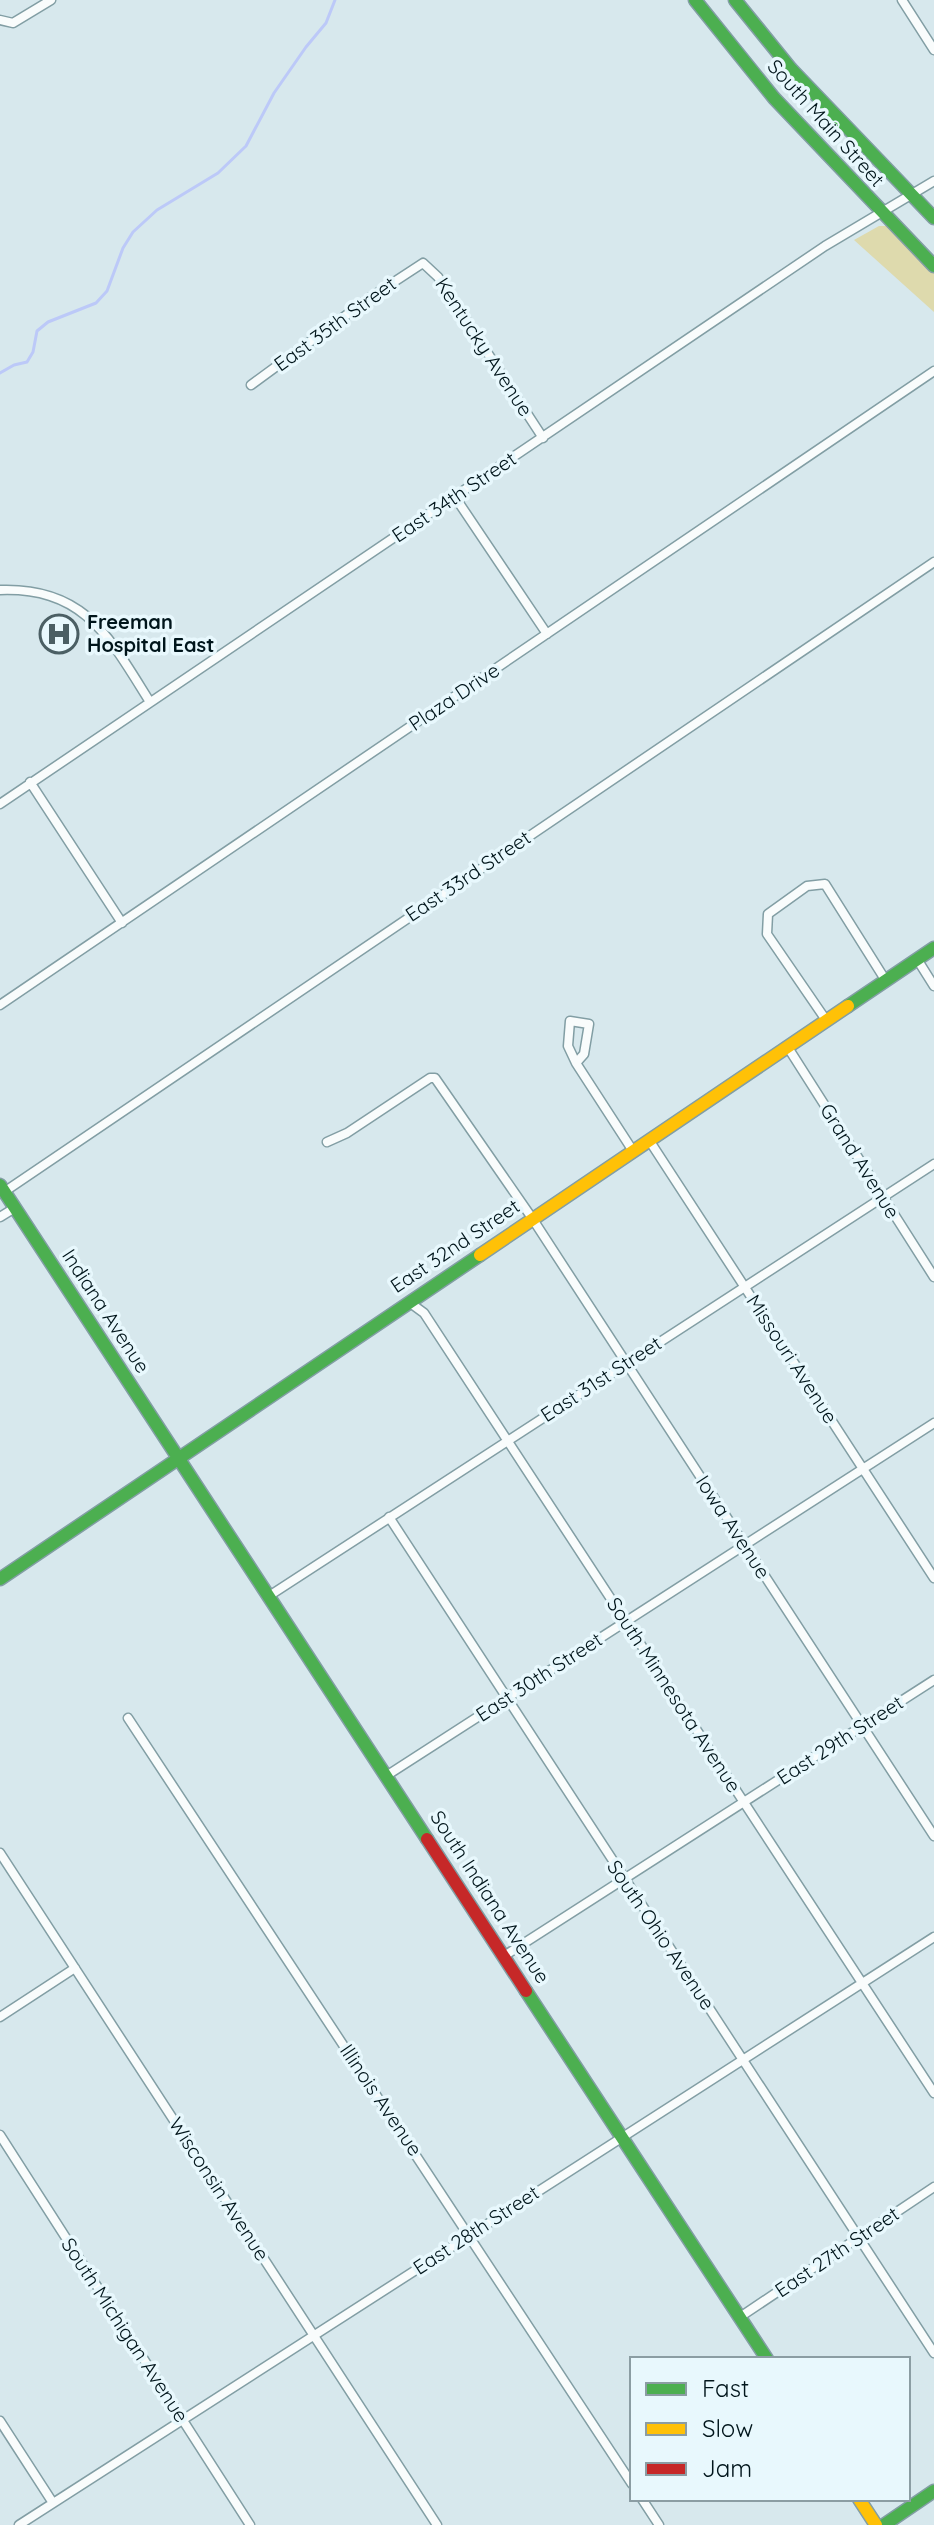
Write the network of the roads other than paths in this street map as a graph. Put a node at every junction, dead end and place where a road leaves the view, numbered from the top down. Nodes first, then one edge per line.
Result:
1 (51, 0) edge
2 (695, 0) edge
3 (735, 0) edge
4 (902, 0) edge
5 (0, 20) edge
6 (934, 50) edge
7 (934, 181) edge
8 (911, 195) junction
9 (881, 213) junction
10 (934, 218) edge
11 (420, 263) joint
12 (934, 266) edge
13 (934, 371) edge
14 (251, 385) dead end
15 (543, 438) junction
16 (455, 497) junction
17 (934, 562) edge
18 (0, 590) edge
19 (547, 634) junction
20 (150, 702) junction
21 (30, 782) junction
22 (0, 804) edge
23 (122, 923) junction
24 (934, 948) edge
25 (917, 959) junction
26 (886, 981) junction
27 (934, 986) edge
28 (0, 1005) edge
29 (826, 1020) junction
30 (787, 1046) junction
31 (576, 1063) junction
32 (649, 1140) junction
33 (327, 1142) dead end
34 (633, 1151) junction
35 (934, 1164) edge
36 (2, 1189) edge
37 (883, 1197) junction
38 (13, 1209) junction
39 (0, 1217) edge
40 (532, 1218) junction
41 (934, 1277) edge
42 (744, 1286) junction
43 (409, 1302) junction
44 (626, 1363) junction
45 (934, 1423) edge
46 (507, 1440) junction
47 (177, 1459) junction
48 (863, 1468) junction
49 (389, 1517) junction
50 (744, 1545) junction
51 (934, 1578) edge
52 (0, 1579) edge
53 (269, 1596) junction
54 (625, 1621) junction
55 (934, 1680) edge
56 (506, 1698) junction
57 (128, 1718) dead end
58 (863, 1726) junction
59 (386, 1776) junction
60 (743, 1802) junction
61 (934, 1836) edge
62 (0, 1853) edge
63 (623, 1878) junction
64 (934, 1937) edge
65 (504, 1956) junction
66 (75, 1968) junction
67 (862, 1983) junction
68 (0, 2017) edge
69 (743, 2058) junction
70 (934, 2093) edge
71 (0, 2135) edge
72 (622, 2135) junction
73 (934, 2187) edge
74 (470, 2234) junction
75 (859, 2237) junction
76 (740, 2317) junction
77 (314, 2335) junction
78 (934, 2353) edge
79 (766, 2357) edge
80 (182, 2419) junction
81 (0, 2421) edge
82 (630, 2481) edge
83 (934, 2491) edge
84 (643, 2501) edge
85 (860, 2501) edge
86 (53, 2503) junction
87 (19, 2525) edge
88 (250, 2525) edge
89 (437, 2525) edge
90 (659, 2525) edge
91 (876, 2525) edge
92 (884, 2525) edge

1 - 5 street
2 - 9 main road, South Main Street
3 - 8 main road, South Main Street
4 - 6 street
7 - 8 street, East 34th Street
8 - 9 street, East 34th Street
8 - 10 main road, South Main Street
9 - 12 main road, South Main Street
9 - 15 street, East 34th Street
11 - 14 street, East 35th Street
11 - 15 street, Kentucky Avenue
13 - 19 street, Plaza Drive
15 - 16 street, East 34th Street
16 - 19 street
16 - 20 street, East 34th Street
17 - 36 street, East 33rd Street
18 - 20 street
19 - 23 street, Plaza Drive
20 - 21 street, East 34th Street
21 - 22 street, East 34th Street
21 - 23 street
23 - 28 street, Plaza Drive
24 - 25 main road, East 32nd Street
25 - 26 main road, East 32nd Street
25 - 27 street
26 - 29 main road, East 32nd Street
26 - 29 street
29 - 30 main road, East 32nd Street
30 - 32 main road, East 32nd Street
30 - 37 street, Grand Avenue
31 - 31 street
31 - 34 street
32 - 34 main road, East 32nd Street
32 - 42 street, Missouri Avenue
33 - 40 street, Iowa Avenue
34 - 40 main road, East 32nd Street
35 - 37 street, East 31st Street
36 - 38 main road, Indiana Avenue
37 - 41 street, Grand Avenue
37 - 42 street, East 31st Street
38 - 39 street
38 - 47 main road, Indiana Avenue
40 - 43 main road, East 32nd Street
40 - 44 street, Iowa Avenue
42 - 44 street, East 31st Street
42 - 48 street, Missouri Avenue
43 - 46 street, South Minnesota Avenue
43 - 47 main road, East 32nd Street
44 - 46 street, East 31st Street
44 - 50 street, Iowa Avenue
45 - 48 street, East 30th Street
46 - 49 street, East 31st Street
46 - 54 street, South Minnesota Avenue
47 - 52 main road, East 32nd Street
47 - 53 main road, South Indiana Avenue
48 - 50 street, East 30th Street
48 - 51 street, Missouri Avenue
49 - 53 street, East 31st Street
49 - 56 street, South Ohio Avenue
50 - 54 street, East 30th Street
50 - 58 street, Iowa Avenue
53 - 59 main road, South Indiana Avenue
54 - 56 street, East 30th Street
54 - 60 street, South Minnesota Avenue
55 - 58 street, East 29th Street
56 - 59 street, East 30th Street
56 - 63 street, South Ohio Avenue
57 - 74 street, Illinois Avenue
58 - 60 street, East 29th Street
58 - 61 street, Iowa Avenue
59 - 65 main road, South Indiana Avenue
60 - 63 street, East 29th Street
60 - 67 street, South Minnesota Avenue
62 - 66 street, Wisconsin Avenue
63 - 65 street, East 29th Street
63 - 69 street, South Ohio Avenue
64 - 67 street, East 28th Street
65 - 72 main road, South Indiana Avenue
66 - 68 street
66 - 77 street, Wisconsin Avenue
67 - 69 street, East 28th Street
67 - 70 street, South Minnesota Avenue
69 - 72 street, East 28th Street
69 - 75 street, South Ohio Avenue
71 - 80 street, South Michigan Avenue
72 - 74 street, East 28th Street
72 - 76 main road, South Indiana Avenue
73 - 75 street, East 27th Street
74 - 77 street, East 28th Street
74 - 82 street, Illinois Avenue
75 - 76 street, East 27th Street
75 - 78 street, South Ohio Avenue
76 - 79 main road, South Indiana Avenue
77 - 80 street, East 28th Street
77 - 89 street, Wisconsin Avenue
80 - 86 street, East 28th Street
80 - 88 street, South Michigan Avenue
81 - 86 street
83 - 92 main road
84 - 90 street
85 - 91 main road
86 - 87 street, East 28th Street

